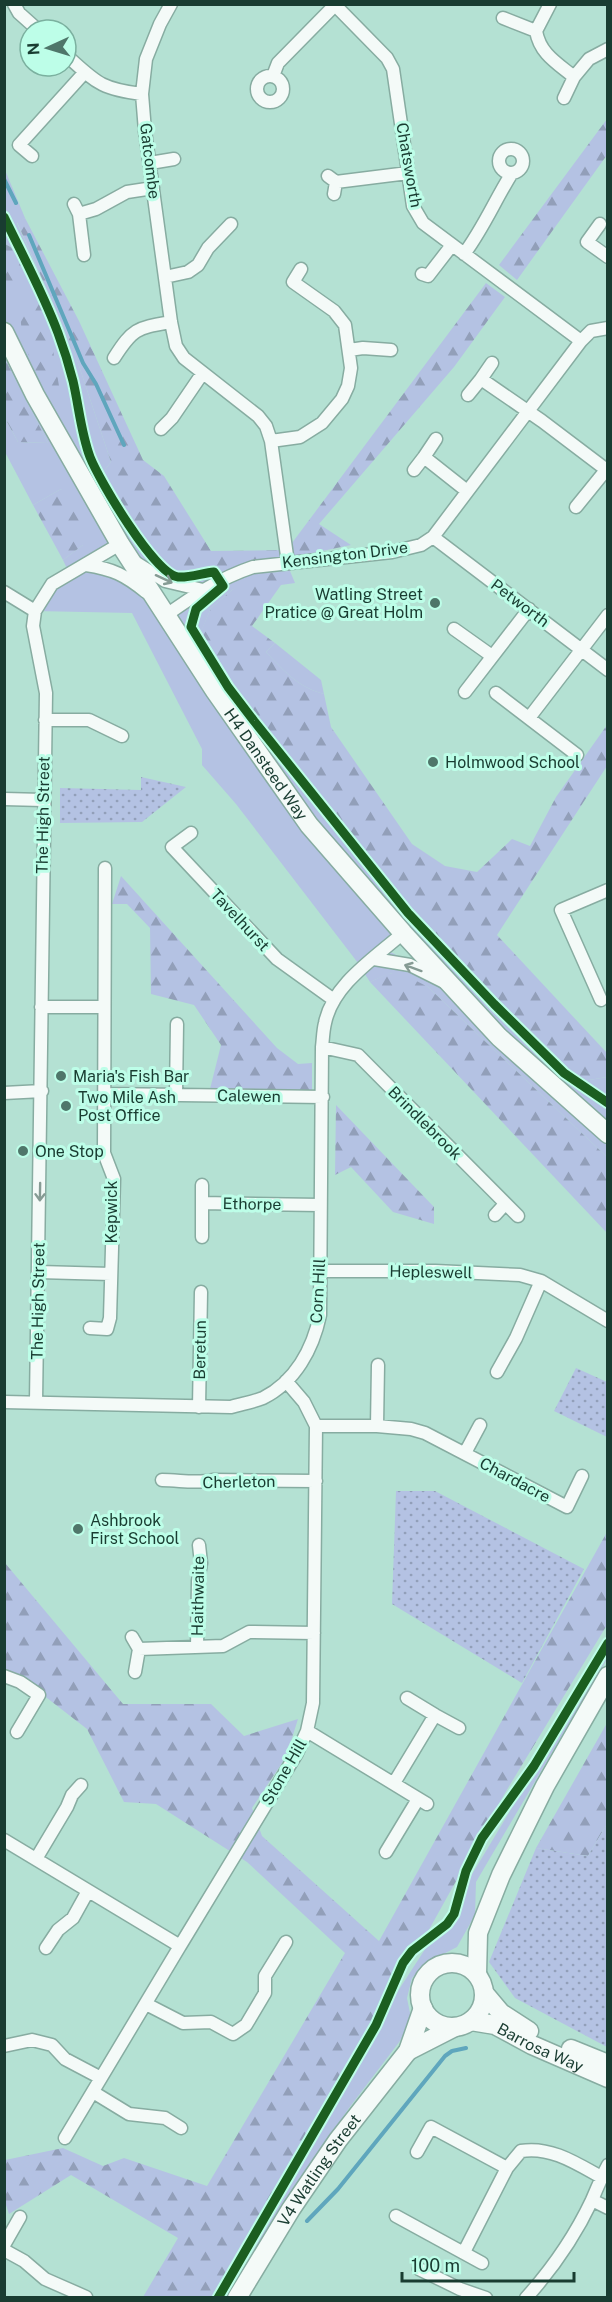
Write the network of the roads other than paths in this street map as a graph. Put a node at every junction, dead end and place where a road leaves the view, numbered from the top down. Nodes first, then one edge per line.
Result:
1 (14, 4) edge
2 (171, 4) edge
3 (550, 4) edge
4 (334, 5) edge
5 (25, 18) edge
6 (502, 18) dead end
7 (536, 31) junction
8 (608, 49) edge
9 (78, 66) edge
10 (85, 72) junction
11 (273, 76) dead end
12 (574, 77) junction
13 (142, 94) junction
14 (564, 98) dead end
15 (32, 156) dead end
16 (174, 159) dead end
17 (150, 163) junction
18 (408, 173) junction
19 (512, 174) dead end
20 (333, 184) dead end
21 (153, 188) junction
22 (231, 224) dead end
23 (600, 224) dead end
24 (452, 245) junction
25 (464, 254) junction
26 (84, 255) dead end
27 (608, 257) edge
28 (301, 269) dead end
29 (165, 277) junction
30 (427, 279) dead end
31 (171, 322) junction
32 (608, 328) edge
33 (4, 333) edge
34 (581, 340) junction
35 (349, 350) junction
36 (390, 350) dead end
37 (114, 358) dead end
38 (492, 363) dead end
39 (202, 374) junction
40 (481, 379) junction
41 (468, 395) dead end
42 (527, 411) junction
43 (161, 429) dead end
44 (436, 439) dead end
45 (272, 441) junction
46 (424, 457) junction
47 (414, 470) dead end
48 (607, 470) edge
49 (467, 491) junction
50 (576, 507) dead end
51 (433, 537) junction
52 (120, 544) junction
53 (130, 559) junction
54 (288, 563) junction
55 (86, 565) junction
56 (203, 590) junction
57 (4, 592) edge
58 (154, 599) junction
59 (529, 609) junction
60 (35, 611) junction
61 (608, 615) edge
62 (165, 616) junction
63 (454, 628) dead end
64 (581, 650) junction
65 (492, 656) junction
66 (608, 670) edge
67 (465, 692) dead end
68 (496, 693) dead end
69 (529, 718) junction
70 (45, 720) junction
71 (122, 736) dead end
72 (577, 755) dead end
73 (4, 799) edge
74 (43, 800) junction
75 (190, 832) dead end
76 (105, 868) dead end
77 (608, 890) edge
78 (403, 933) junction
79 (374, 959) junction
80 (450, 985) junction
81 (334, 1000) junction
82 (601, 1000) dead end
83 (41, 1007) junction
84 (104, 1007) junction
85 (177, 1024) dead end
86 (322, 1047) junction
87 (42, 1092) junction
88 (4, 1093) edge
89 (104, 1094) junction
90 (176, 1094) junction
91 (322, 1097) junction
92 (608, 1134) edge
93 (202, 1185) dead end
94 (202, 1203) junction
95 (505, 1204) junction
96 (320, 1205) junction
97 (495, 1215) dead end
98 (518, 1216) dead end
99 (202, 1237) dead end
100 (320, 1271) junction
101 (39, 1272) junction
102 (111, 1274) junction
103 (541, 1281) junction
104 (201, 1292) dead end
105 (608, 1321) edge
106 (90, 1329) dead end
107 (378, 1365) dead end
108 (497, 1372) dead end
109 (286, 1381) junction
110 (4, 1402) edge
111 (36, 1402) junction
112 (199, 1407) junction
113 (480, 1425) dead end
114 (316, 1426) junction
115 (377, 1426) junction
116 (465, 1453) junction
117 (582, 1476) dead end
118 (162, 1480) dead end
119 (316, 1481) junction
120 (199, 1545) dead end
121 (314, 1633) junction
122 (132, 1637) dead end
123 (197, 1647) junction
124 (139, 1649) junction
125 (135, 1672) dead end
126 (4, 1676) edge
127 (608, 1676) edge
128 (407, 1698) dead end
129 (435, 1715) junction
130 (459, 1728) dead end
131 (307, 1731) junction
132 (17, 1732) dead end
133 (394, 1784) junction
134 (81, 1785) dead end
135 (4, 1840) edge
136 (386, 1851) dead end
137 (36, 1859) junction
138 (88, 1891) junction
139 (478, 1933) junction
140 (286, 1942) dead end
141 (180, 1946) junction
142 (46, 1948) dead end
143 (446, 1963) junction
144 (477, 1974) junction
145 (485, 1994) junction
146 (146, 2004) junction
147 (423, 2008) junction
148 (463, 2024) junction
149 (4, 2046) edge
150 (408, 2051) junction
151 (608, 2064) edge
152 (101, 2078) junction
153 (608, 2078) edge
154 (93, 2092) junction
155 (439, 2116) dead end
156 (431, 2127) junction
157 (182, 2128) dead end
158 (65, 2138) dead end
159 (417, 2152) dead end
160 (608, 2165) edge
161 (507, 2168) junction
162 (601, 2177) junction
163 (592, 2200) junction
164 (608, 2208) edge
165 (396, 2216) dead end
166 (20, 2217) dead end
167 (4, 2245) edge
168 (4, 2250) edge
169 (464, 2252) junction
170 (482, 2263) dead end
171 (420, 2269) dead end
172 (86, 2297) edge
173 (237, 2298) edge
174 (486, 2298) edge
175 (526, 2298) edge

1 - 5 street
2 - 13 street, Gatcombe
3 - 7 street
4 - 11 street
4 - 18 street, Chatsworth
6 - 7 street
7 - 12 street
8 - 12 street
9 - 10 street
10 - 13 street
10 - 15 street
12 - 14 street
13 - 17 street, Gatcombe
16 - 17 street
17 - 21 street, Gatcombe
18 - 20 street
18 - 24 street, Chatsworth
19 - 25 street
21 - 26 street
21 - 29 street, Gatcombe
22 - 29 street
23 - 27 street
24 - 25 street, Chatsworth
24 - 30 street
25 - 34 street, Chatsworth
28 - 35 street
29 - 31 street, Gatcombe
31 - 37 street
31 - 39 street, Gatcombe
32 - 34 street
33 - 52 street, H4 Dansteed Way
34 - 42 street
35 - 36 street
35 - 45 street
38 - 40 street
39 - 43 street
39 - 45 street, Gatcombe
40 - 41 street
40 - 42 street
42 - 48 street
42 - 49 street
44 - 46 street
45 - 54 street, Gatcombe
46 - 47 street
46 - 49 street
48 - 50 street
49 - 51 street
51 - 54 street, Kensington Drive
51 - 59 street, Petworth
52 - 53 street, H4 Dansteed Way
52 - 55 street
53 -> 56 street
53 - 58 street, H4 Dansteed Way
54 - 56 street, Kensington Drive
55 - 58 street
55 - 60 street
56 - 62 street, Kensington Drive
57 - 60 street
58 - 62 street, H4 Dansteed Way
59 - 64 street, Petworth
59 - 65 street
60 - 70 street, The High Street
61 - 64 street
62 - 78 street, H4 Dansteed Way
63 - 65 street
64 - 66 street, Petworth
64 - 69 street
65 - 67 street
68 - 69 street
69 - 72 street
70 - 71 street
70 - 74 street, The High Street
73 - 74 street
74 - 83 street, The High Street
75 - 81 street, Tavelhurst
76 - 84 street, Kepwick
77 - 82 street
78 - 79 street, Corn Hill
78 - 80 street, H4 Dansteed Way
80 -> 79 street
79 - 81 street, Corn Hill
80 - 92 street, H4 Dansteed Way
81 - 86 street, Corn Hill
83 - 84 street
83 - 87 street, The High Street
84 - 89 street, Kepwick
85 - 90 street
86 - 91 street, Corn Hill
86 - 95 street, Brindlebrook
87 - 88 street
87 -> 101 street, The High Street
89 - 90 street, Calewen
89 - 102 street, Kepwick
90 - 91 street, Calewen
91 - 96 street, Corn Hill
93 - 94 street, Ethorpe
94 - 96 street, Ethorpe
94 - 99 street
95 - 97 street
95 - 98 street, Brindlebrook
96 - 100 street, Corn Hill
100 - 103 street, Hepleswell
100 - 109 street, Corn Hill
101 - 102 street
101 - 111 street, The High Street
102 - 106 street, Kepwick
103 - 105 street, Hepleswell
103 - 108 street
104 - 112 street, Beretun
107 - 115 street
109 - 112 street, Corn Hill
109 - 114 street, Stone Hill
110 - 111 street, Corn Hill
111 - 112 street, Corn Hill
113 - 116 street, Chardacre
114 - 115 street, Chardacre
114 - 119 street, Stone Hill
115 - 116 street, Chardacre
116 - 117 street, Chardacre
118 - 119 street, Cherleton
119 - 121 street, Stone Hill
120 - 123 street, Haithwaite
121 - 123 street, Haithwaite
121 - 131 street, Stone Hill
122 - 124 street
123 - 124 street, Haithwaite
124 - 125 street
126 - 132 street
127 - 139 street
128 - 129 street
129 - 130 street
129 - 133 street
131 - 133 street
131 - 141 street, Stone Hill
133 - 136 street
134 - 137 street
135 - 137 street
137 - 138 street
138 - 141 street
138 - 142 street
139 - 143 street
139 - 144 street
140 - 146 street
141 - 146 street, Stone Hill
143 - 144 street
143 - 147 street
144 - 145 street
145 - 148 street
145 - 151 street, Barrosa Way
146 - 152 street, Stone Hill
147 - 148 street
147 - 150 street, V4 Watling Street
148 - 150 street, V4 Watling Street
148 - 153 street, Barrosa Way
149 - 152 street
150 - 173 street, V4 Watling Street
152 - 154 street, Stone Hill
154 - 157 street
154 - 158 street, Stone Hill
155 - 156 street
156 - 159 street
156 - 161 street
160 - 162 street
161 - 162 street
161 - 169 street
162 - 163 street
163 - 164 street
163 - 175 street
165 - 169 street
166 - 167 street
168 - 172 street
169 - 170 street
171 - 174 street

